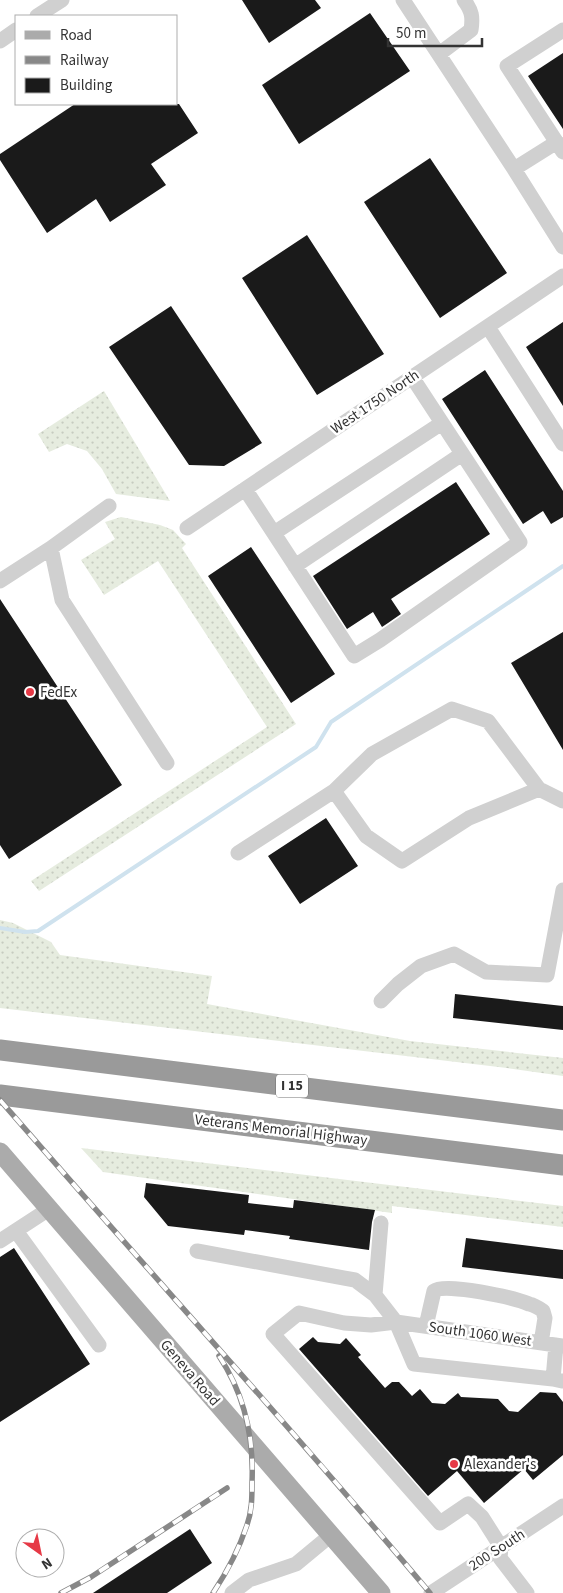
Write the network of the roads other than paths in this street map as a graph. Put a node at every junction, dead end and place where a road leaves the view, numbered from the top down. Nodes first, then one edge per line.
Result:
1 (62, 0) edge
2 (403, 0) edge
3 (464, 0) edge
4 (39, 15) edge
5 (563, 30) edge
6 (15, 31) edge
7 (0, 41) edge
8 (438, 54) junction
9 (560, 147) edge
10 (514, 169) junction
11 (563, 247) edge
12 (563, 276) edge
13 (488, 327) junction
14 (412, 378) junction
15 (442, 423) junction
16 (563, 444) edge
17 (462, 454) junction
18 (245, 489) junction
19 (109, 506) dead end
20 (187, 528) dead end
21 (274, 533) junction
22 (51, 548) junction
23 (295, 566) junction
24 (0, 581) edge
25 (167, 763) dead end
26 (539, 789) junction
27 (334, 791) junction
28 (563, 801) edge
29 (238, 853) dead end
30 (563, 890) edge
31 (381, 1001) dead end
32 (0, 1050) edge
33 (0, 1095) edge
34 (563, 1120) edge
35 (0, 1152) edge
36 (563, 1165) edge
37 (8, 1168) edge
38 (50, 1209) junction
39 (380, 1223) dead end
40 (16, 1231) junction
41 (0, 1241) edge
42 (198, 1251) dead end
43 (375, 1295) junction
44 (396, 1322) junction
45 (426, 1326) junction
46 (541, 1343) junction
47 (99, 1345) dead end
48 (560, 1346) edge
49 (558, 1380) edge
50 (563, 1506) edge
51 (331, 1536) junction
52 (502, 1547) junction
53 (232, 1593) edge
54 (381, 1593) edge
55 (431, 1593) edge
56 (527, 1593) edge

1 - 4 street
2 - 8 street
3 - 8 street
5 - 9 street
6 - 7 street
8 - 10 street
9 - 10 street
10 - 11 street
12 - 13 street, West 1750 North
13 - 14 street, West 1750 North
13 - 16 street
14 - 15 street
14 - 18 street, West 1750 North
15 - 17 street
15 - 21 street
17 - 23 street
17 - 23 street
18 - 20 street, West 1750 North
18 - 21 street
19 - 22 street
21 - 23 street
22 - 24 street
22 - 25 street
26 - 27 street
26 - 27 street
26 - 28 street
27 - 29 street
30 - 31 street
32 - 34 highway, I 15
33 - 36 highway, Veterans Memorial Highway
35 - 37 main road, Geneva Road
37 - 38 main road, Geneva Road
38 - 40 street
38 - 51 main road, Geneva Road
39 - 43 street
40 - 41 street
40 - 47 street
42 - 43 street
43 - 44 street
44 - 45 street, South 1060 West
44 - 49 street
44 - 52 street, South 1060 West
45 - 46 street, South 1060 West
45 - 46 street
46 - 48 street, South 1060 West
48 - 49 street
50 - 52 street, 200 South
51 - 53 street
51 - 54 main road, Geneva Road
52 - 55 street, 200 South
52 - 56 street

